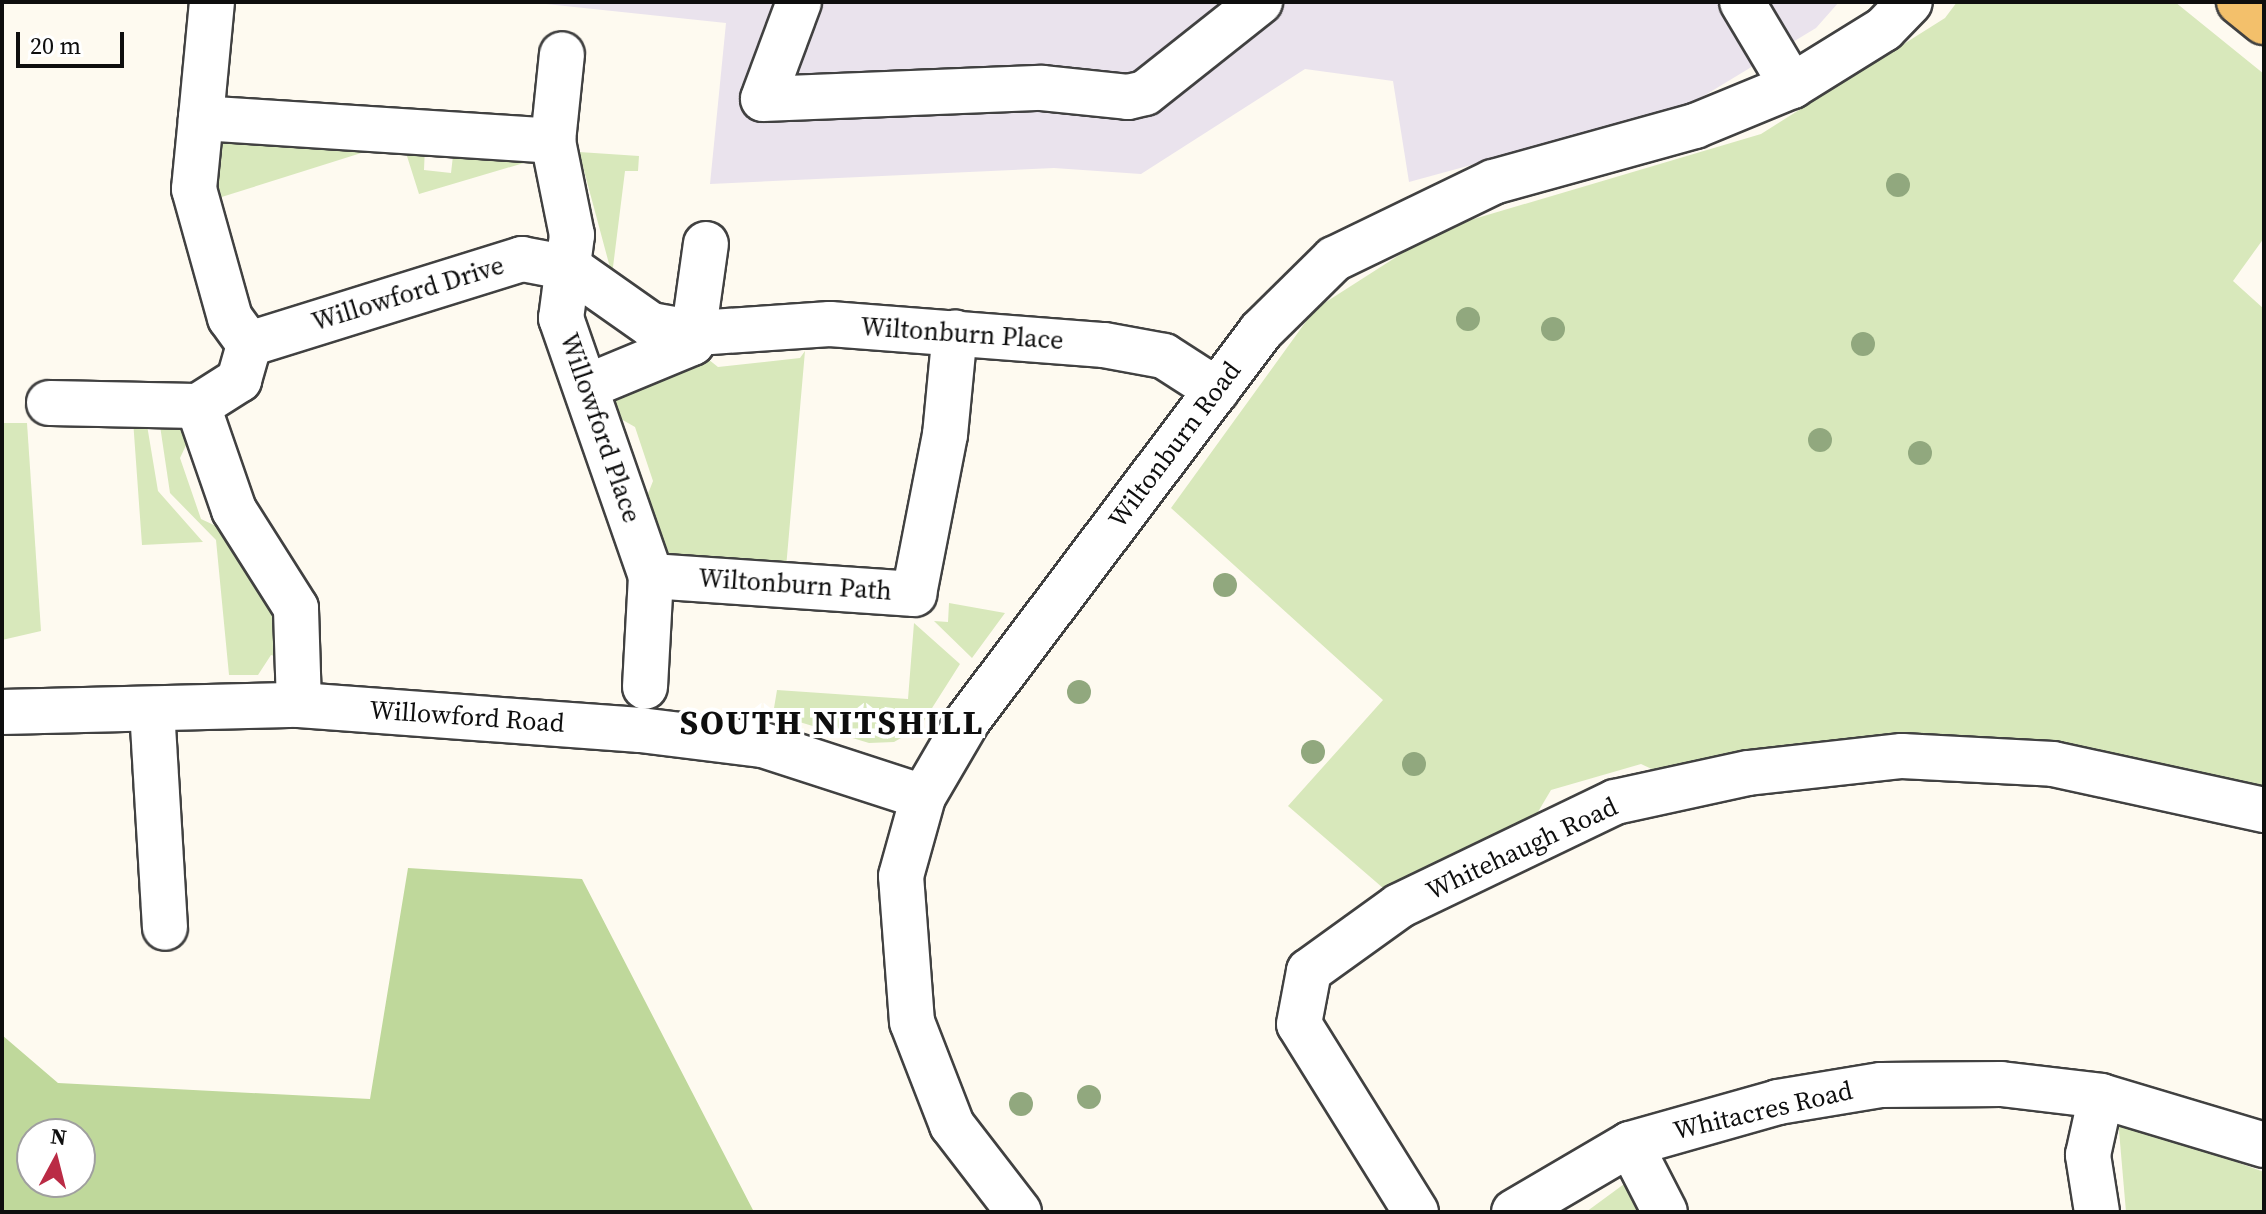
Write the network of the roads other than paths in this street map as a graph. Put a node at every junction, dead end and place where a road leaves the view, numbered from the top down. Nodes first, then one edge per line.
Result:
1 (212, 2) edge
2 (799, 2) edge
3 (1260, 2) edge
4 (1742, 2) edge
5 (1910, 2) edge
6 (2239, 2) edge
7 (2264, 22) edge
8 (562, 54) dead end
9 (1792, 86) junction
10 (201, 118) junction
11 (553, 141) junction
12 (706, 244) dead end
13 (570, 268) junction
14 (955, 332) junction
15 (697, 333) junction
16 (249, 344) junction
17 (586, 387) junction
18 (1217, 390) junction
19 (49, 403) dead end
20 (198, 406) junction
21 (651, 576) junction
22 (645, 687) dead end
23 (299, 705) junction
24 (152, 709) junction
25 (2, 712) edge
26 (923, 797) junction
27 (2264, 810) edge
28 (165, 928) dead end
29 (2101, 1096) junction
30 (1630, 1144) junction
31 (2264, 1145) edge
32 (1019, 1212) edge
33 (1416, 1212) edge
34 (1514, 1212) edge
35 (1665, 1212) edge
36 (2097, 1212) edge

1 - 10 street
2 - 3 street
4 - 9 street
5 - 9 street, Wiltonburn Road
6 - 7 main road
8 - 11 street, Willowford Place
9 - 18 street, Wiltonburn Road
10 - 11 street
10 - 16 street
11 - 13 street, Willowford Place
12 - 15 street
13 - 15 street, Wiltonburn Place
13 - 16 street, Willowford Drive
13 - 17 street, Willowford Place
14 - 15 street, Wiltonburn Place
14 - 18 street, Wiltonburn Place
14 - 21 street, Wiltonburn Path
15 - 17 street
16 - 20 street
17 - 21 street, Willowford Place
18 - 26 street, Wiltonburn Road
19 - 20 street
20 - 23 street
21 - 22 street, Willowford Place
23 - 24 street, Willowford Road
23 - 26 street, Willowford Road
24 - 25 street, Willowford Road
24 - 28 street
26 - 32 street, Wiltonburn Road
27 - 33 street, Whitehaugh Road
29 - 30 street, Whitacres Road
29 - 31 street, Whitacres Road
29 - 36 street
30 - 34 street, Whitacres Road
30 - 35 street

